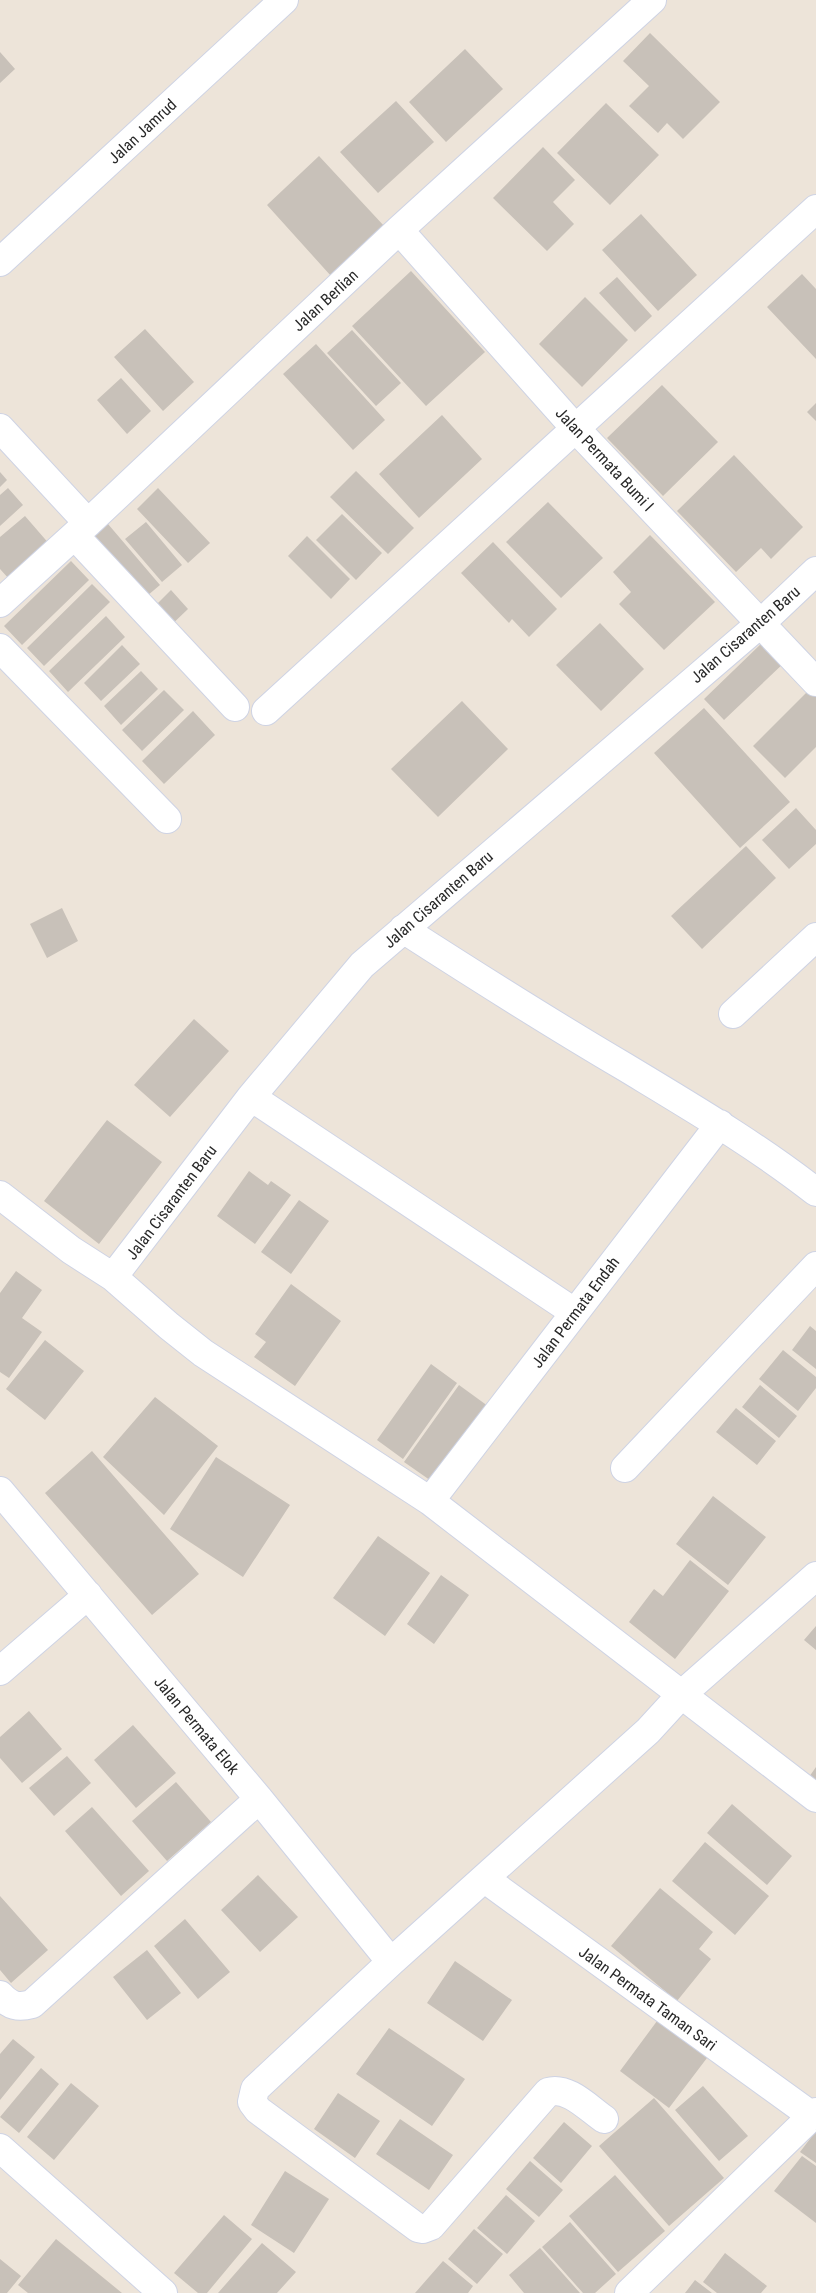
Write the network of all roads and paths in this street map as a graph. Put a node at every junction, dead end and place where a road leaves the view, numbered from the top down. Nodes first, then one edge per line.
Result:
1 (284, 0) edge
2 (652, 0) edge
3 (816, 209) edge
4 (399, 230) junction
5 (0, 262) edge
6 (0, 428) edge
7 (575, 428) junction
8 (82, 530) junction
9 (816, 571) edge
10 (0, 603) edge
11 (761, 622) junction
12 (0, 648) edge
13 (816, 682) edge
14 (235, 707) dead end
15 (266, 711) dead end
16 (167, 819) dead end
17 (403, 928) junction
18 (816, 937) edge
19 (733, 1014) dead end
20 (251, 1097) junction
21 (720, 1124) junction
22 (816, 1192) edge
23 (0, 1195) edge
24 (816, 1266) edge
25 (113, 1277) junction
26 (574, 1312) junction
27 (625, 1468) dead end
28 (0, 1491) edge
29 (430, 1501) junction
30 (816, 1576) edge
31 (88, 1595) junction
32 (0, 1671) edge
33 (681, 1694) junction
34 (816, 1798) edge
35 (259, 1799) junction
36 (484, 1879) junction
37 (391, 1962) junction
38 (0, 1995) edge
39 (814, 2114) edge
40 (604, 2119) dead end
41 (0, 2148) edge
42 (163, 2293) edge
43 (629, 2293) edge

1 - 5 street, Jalan Jamrud
2 - 4 street, Jalan Berlian
3 - 7 street
4 - 7 street, Jalan Permata Bumi I
4 - 8 street, Jalan Berlian
6 - 8 street
7 - 11 street, Jalan Permata Bumi I
7 - 15 street
8 - 10 street, Jalan Berlian
8 - 14 street
9 - 11 street, Jalan Cisaranten Baru
11 - 13 street, Jalan Permata Bumi I
11 - 17 street, Jalan Cisaranten Baru
12 - 16 street
17 - 20 street, Jalan Cisaranten Baru
17 - 21 street
18 - 19 street
20 - 25 street, Jalan Cisaranten Baru
20 - 26 street
21 - 22 street
21 - 26 street, Jalan Permata Endah
23 - 25 street
24 - 27 street
25 - 29 street
26 - 29 street, Jalan Permata Endah
28 - 31 street, Jalan Permata Elok
29 - 33 street
30 - 33 street
31 - 32 street
31 - 35 street, Jalan Permata Elok
33 - 34 street
33 - 36 street
35 - 37 street, Jalan Permata Elok
35 - 38 street
36 - 37 street
36 - 39 street, Jalan Permata Taman Sari
37 - 40 street
39 - 43 street
41 - 42 street

